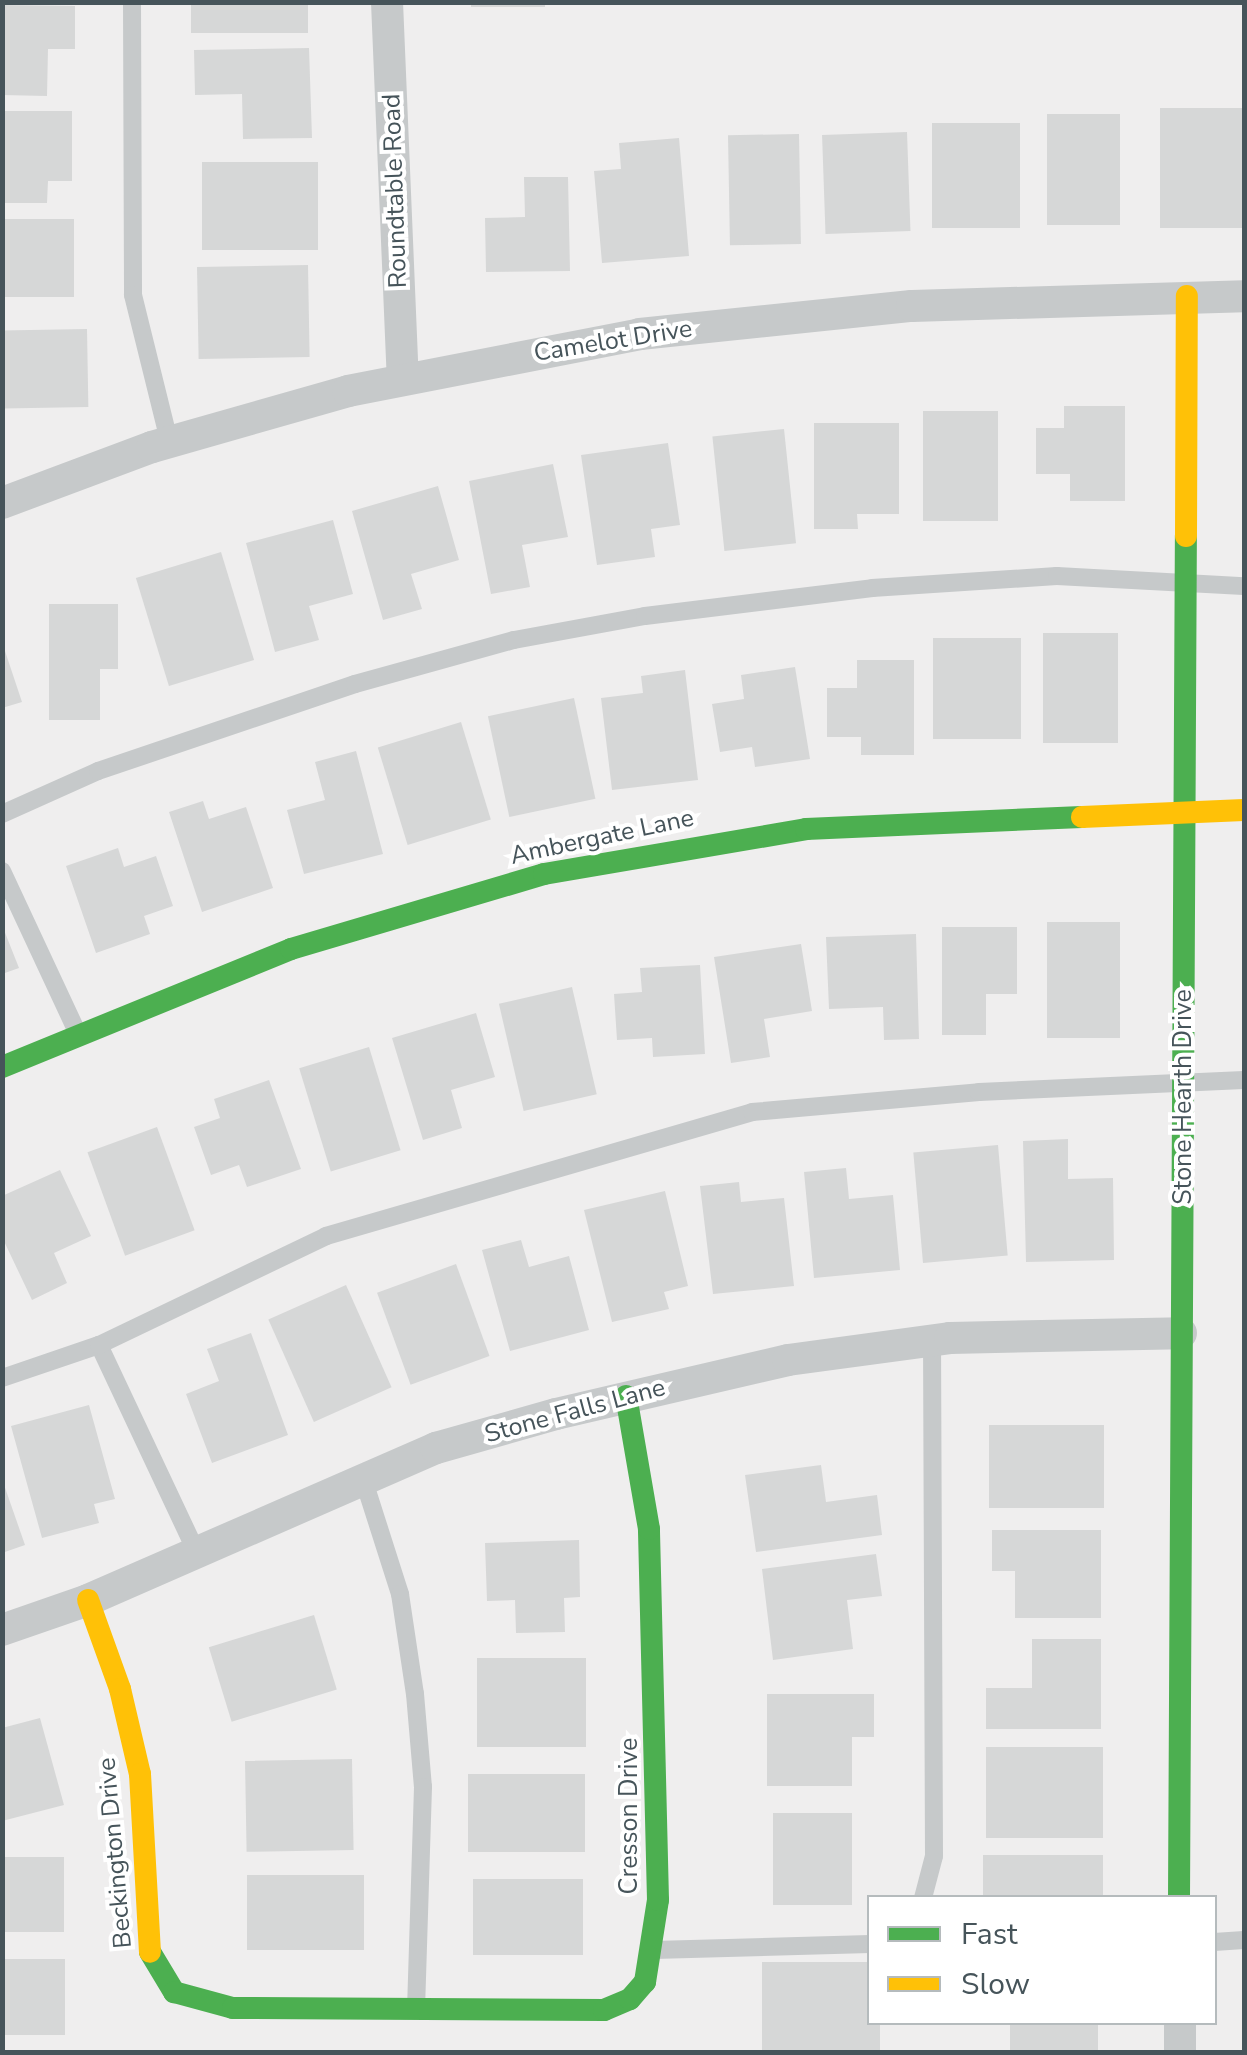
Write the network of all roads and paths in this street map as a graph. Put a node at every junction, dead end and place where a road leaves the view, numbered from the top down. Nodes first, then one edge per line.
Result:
1 (132, 2) edge
2 (387, 2) edge
3 (1187, 296) junction
4 (1244, 296) edge
5 (402, 380) junction
6 (170, 442) junction
7 (2, 503) edge
8 (1184, 586) junction
9 (1244, 586) edge
10 (1181, 809) junction
11 (1244, 810) edge
12 (2, 814) edge
13 (2, 871) edge
14 (79, 1036) junction
15 (2, 1067) edge
16 (1184, 1080) junction
17 (1244, 1080) edge
18 (1181, 1333) junction
19 (932, 1341) junction
20 (99, 1345) junction
21 (2, 1378) edge
22 (626, 1396) junction
23 (362, 1478) junction
24 (196, 1551) junction
25 (88, 1600) junction
26 (2, 1630) edge
27 (925, 1895) edge
28 (1179, 1895) edge
29 (1244, 1940) edge
30 (1217, 1942) edge
31 (867, 1944) edge
32 (654, 1950) junction
33 (408, 2009) junction
34 (1180, 2025) edge
35 (1180, 2052) edge

1 - 6 lane
2 - 5 street, Roundtable Road
3 - 4 street, Camelot Drive
3 - 5 street, Camelot Drive
3 - 8 street, Stone Hearth Drive
5 - 6 street, Camelot Drive
6 - 7 street, Camelot Drive
8 - 9 lane
8 - 10 street, Stone Hearth Drive
8 - 12 lane
10 - 11 street, Ambergate Lane
10 - 14 street, Ambergate Lane
10 - 16 street, Stone Hearth Drive
13 - 14 lane
14 - 15 street, Ambergate Lane
16 - 17 lane
16 - 18 street, Stone Hearth Drive
16 - 20 lane
18 - 19 street, Stone Falls Lane
18 - 28 street, Stone Hearth Drive
19 - 22 street, Stone Falls Lane
19 - 27 lane
20 - 21 lane
20 - 24 lane
22 - 23 street, Stone Falls Lane
22 - 32 street, Cresson Drive
23 - 24 street, Stone Falls Lane
23 - 33 lane
24 - 25 street, Stone Falls Lane
25 - 26 street, Stone Falls Lane
25 - 33 street, Beckington Drive
29 - 30 lane
31 - 32 lane
32 - 33 street, Cresson Drive
34 - 35 street

